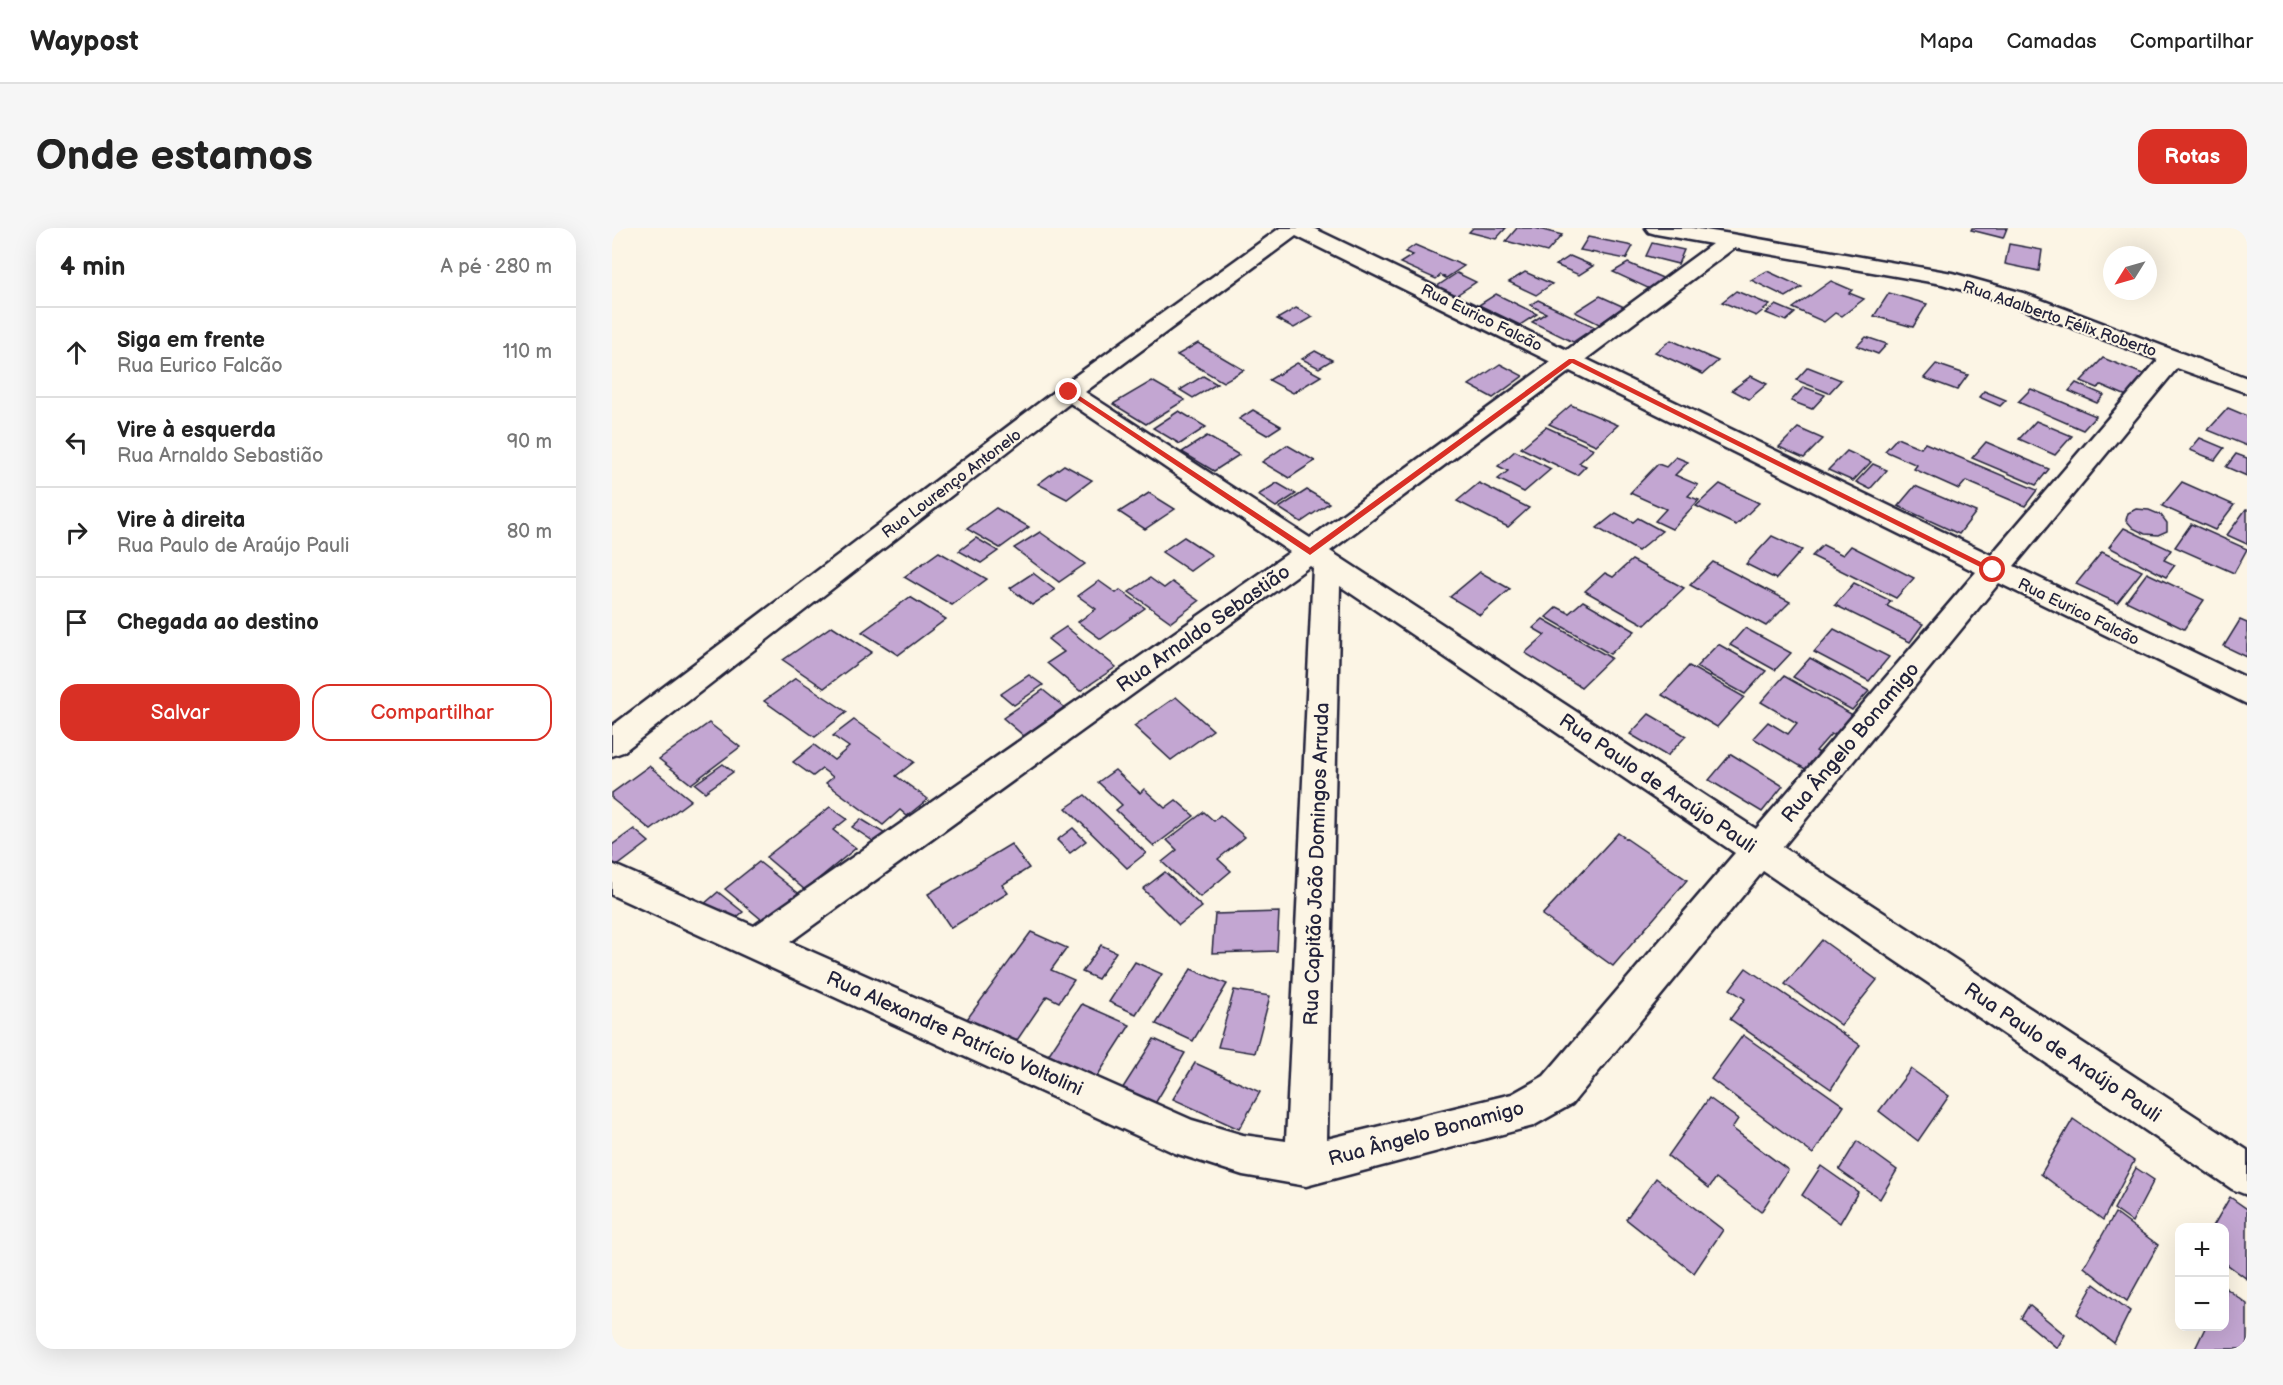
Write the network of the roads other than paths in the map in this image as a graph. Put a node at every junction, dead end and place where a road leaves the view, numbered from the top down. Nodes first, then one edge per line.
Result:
1 (1295, 228) edge
2 (1656, 228) edge
3 (1731, 240) junction
4 (2174, 357) junction
5 (1571, 360) junction
6 (2247, 386) edge
7 (1069, 392) junction
8 (1318, 558) junction
9 (1993, 570) junction
10 (2247, 692) edge
11 (612, 743) edge
12 (1760, 851) junction
13 (612, 879) edge
14 (758, 944) junction
15 (1306, 1165) junction
16 (2247, 1174) edge

1 - 5 street, Rua Eurico Falcão
1 - 7 street, Rua Lourenço Antonelo
2 - 3 street, Rua Adalberto Félix Roberto
3 - 4 street, Rua Adalberto Félix Roberto
3 - 5 street, Rua Arnaldo Sebastião
4 - 6 street, Rua Adalberto Félix Roberto
4 - 9 street, Rua Ângelo Bonamigo
5 - 8 street, Rua Arnaldo Sebastião
5 - 9 street, Rua Eurico Falcão
7 - 8 street, Rua Paulo de Araújo Pauli
7 - 11 street, Rua Lourenço Antonelo
8 - 12 street, Rua Paulo de Araújo Pauli
8 - 14 street, Rua Arnaldo Sebastião
8 - 15 street, Rua Capitão João Domingos Arruda
9 - 10 street, Rua Eurico Falcão
9 - 12 street, Rua Ângelo Bonamigo
12 - 15 street, Rua Ângelo Bonamigo
12 - 16 street, Rua Paulo de Araújo Pauli
13 - 14 street, Rua Alexandre Patrício Voltolini
14 - 15 street, Rua Alexandre Patrício Voltolini

